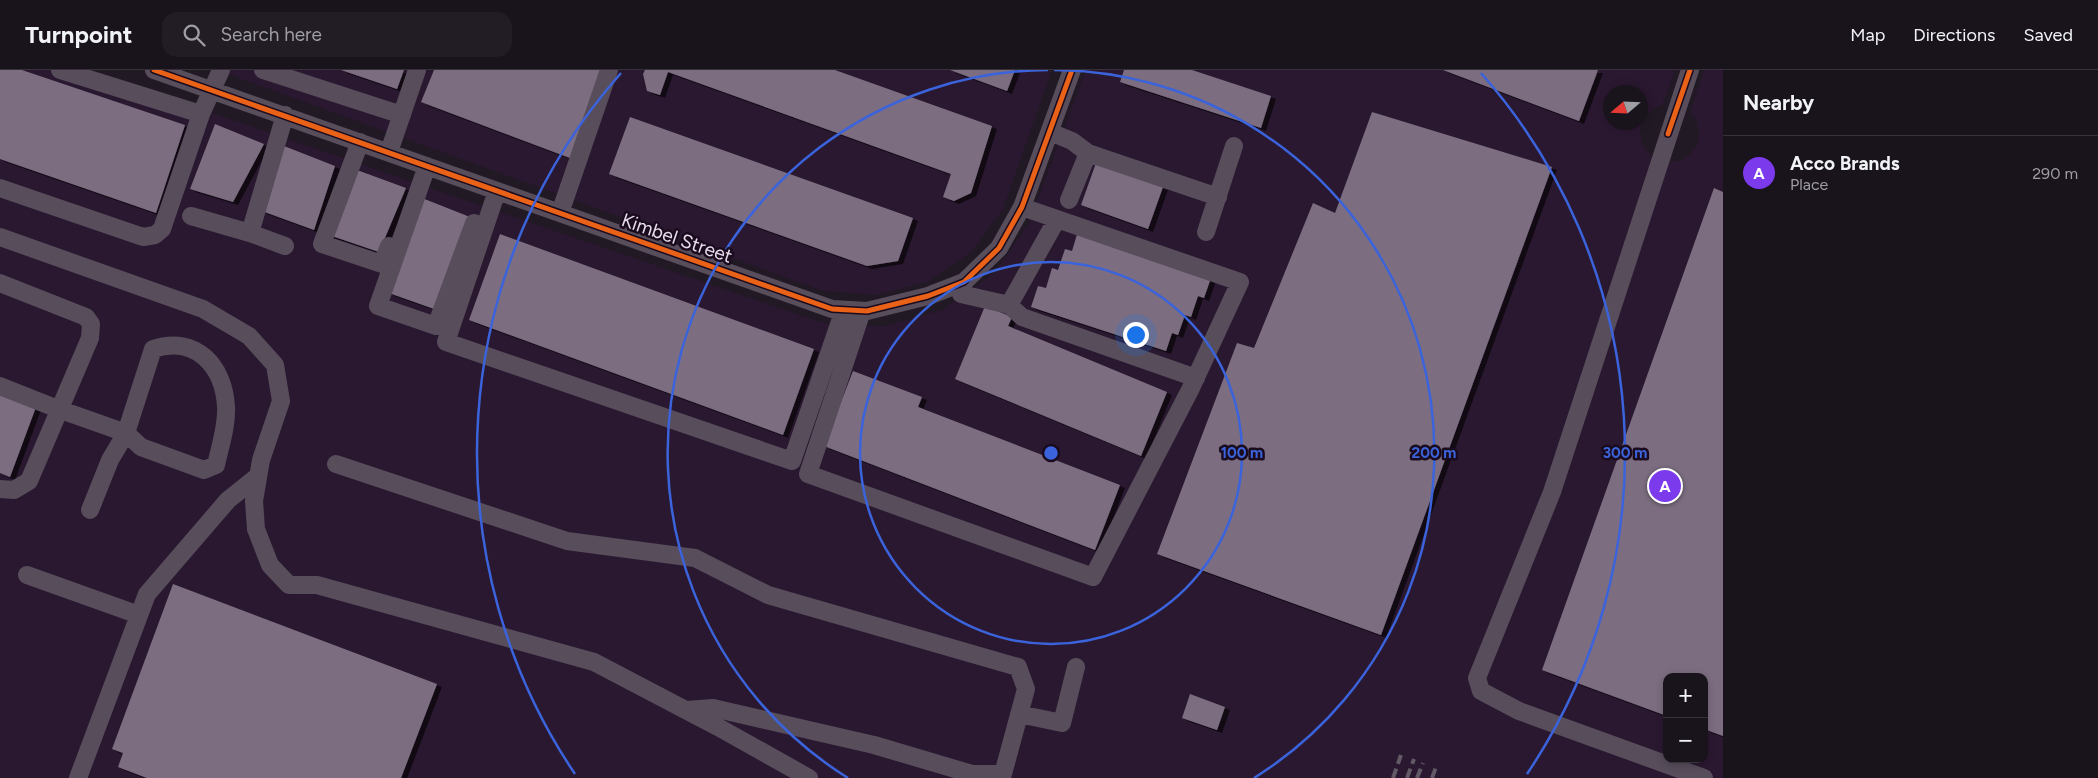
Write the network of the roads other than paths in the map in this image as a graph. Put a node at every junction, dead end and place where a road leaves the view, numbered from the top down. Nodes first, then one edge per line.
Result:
1 (60, 70) edge
2 (154, 70) edge
3 (221, 70) edge
4 (263, 70) edge
5 (417, 70) edge
6 (610, 70) edge
7 (1072, 70) edge
8 (1690, 70) edge
9 (212, 90) junction
10 (201, 114) junction
11 (402, 115) junction
12 (285, 116) junction
13 (1050, 132) junction
14 (360, 142) junction
15 (1234, 146) dead end
16 (389, 152) junction
17 (1088, 153) junction
18 (423, 164) junction
19 (0, 188) edge
20 (492, 189) junction
21 (1218, 197) junction
22 (1068, 200) dead end
23 (1022, 206) junction
24 (560, 213) junction
25 (191, 216) dead end
26 (1057, 219) junction
27 (1206, 232) dead end
28 (250, 233) junction
29 (0, 237) edge
30 (285, 246) dead end
31 (0, 283) edge
32 (961, 294) dead end
33 (1009, 305) junction
34 (853, 310) junction
35 (1196, 378) junction
36 (0, 386) edge
37 (58, 410) junction
38 (126, 433) junction
39 (336, 464) dead end
40 (258, 476) junction
41 (0, 489) edge
42 (90, 510) dead end
43 (27, 575) dead end
44 (139, 615) junction
45 (1076, 667) dead end
46 (686, 710) junction
47 (1019, 714) junction
48 (78, 778) edge
49 (808, 778) edge
50 (1704, 778) edge

1 - 10 street
2 - 9 street, Kimbel Street
3 - 9 street
4 - 11 street
5 - 11 street
6 - 24 street
7 - 13 street, Kimbel Street
8 - 50 street
9 - 10 street
9 - 12 street, Kimbel Street
10 - 19 street
11 - 16 street
12 - 14 street, Kimbel Street
12 - 28 street
13 - 17 street
13 - 23 street, Kimbel Street
14 - 16 street, Kimbel Street
14 - 18 street
15 - 21 street
16 - 18 street, Kimbel Street
17 - 21 street
17 - 22 street
18 - 20 street, Kimbel Street
18 - 20 street
20 - 24 street, Kimbel Street
20 - 34 street
21 - 27 street
23 - 26 street
23 - 34 street, Kimbel Street
24 - 34 street, Kimbel Street
25 - 28 street
26 - 33 street
26 - 35 street
28 - 30 street
29 - 40 street
31 - 37 street
32 - 33 street
33 - 35 street
34 - 35 street
36 - 37 street
37 - 38 street
37 - 41 street
38 - 38 street
38 - 42 street
39 - 47 street
40 - 44 street
40 - 46 street
43 - 44 street
44 - 48 street
45 - 47 street
46 - 47 street
46 - 49 street

